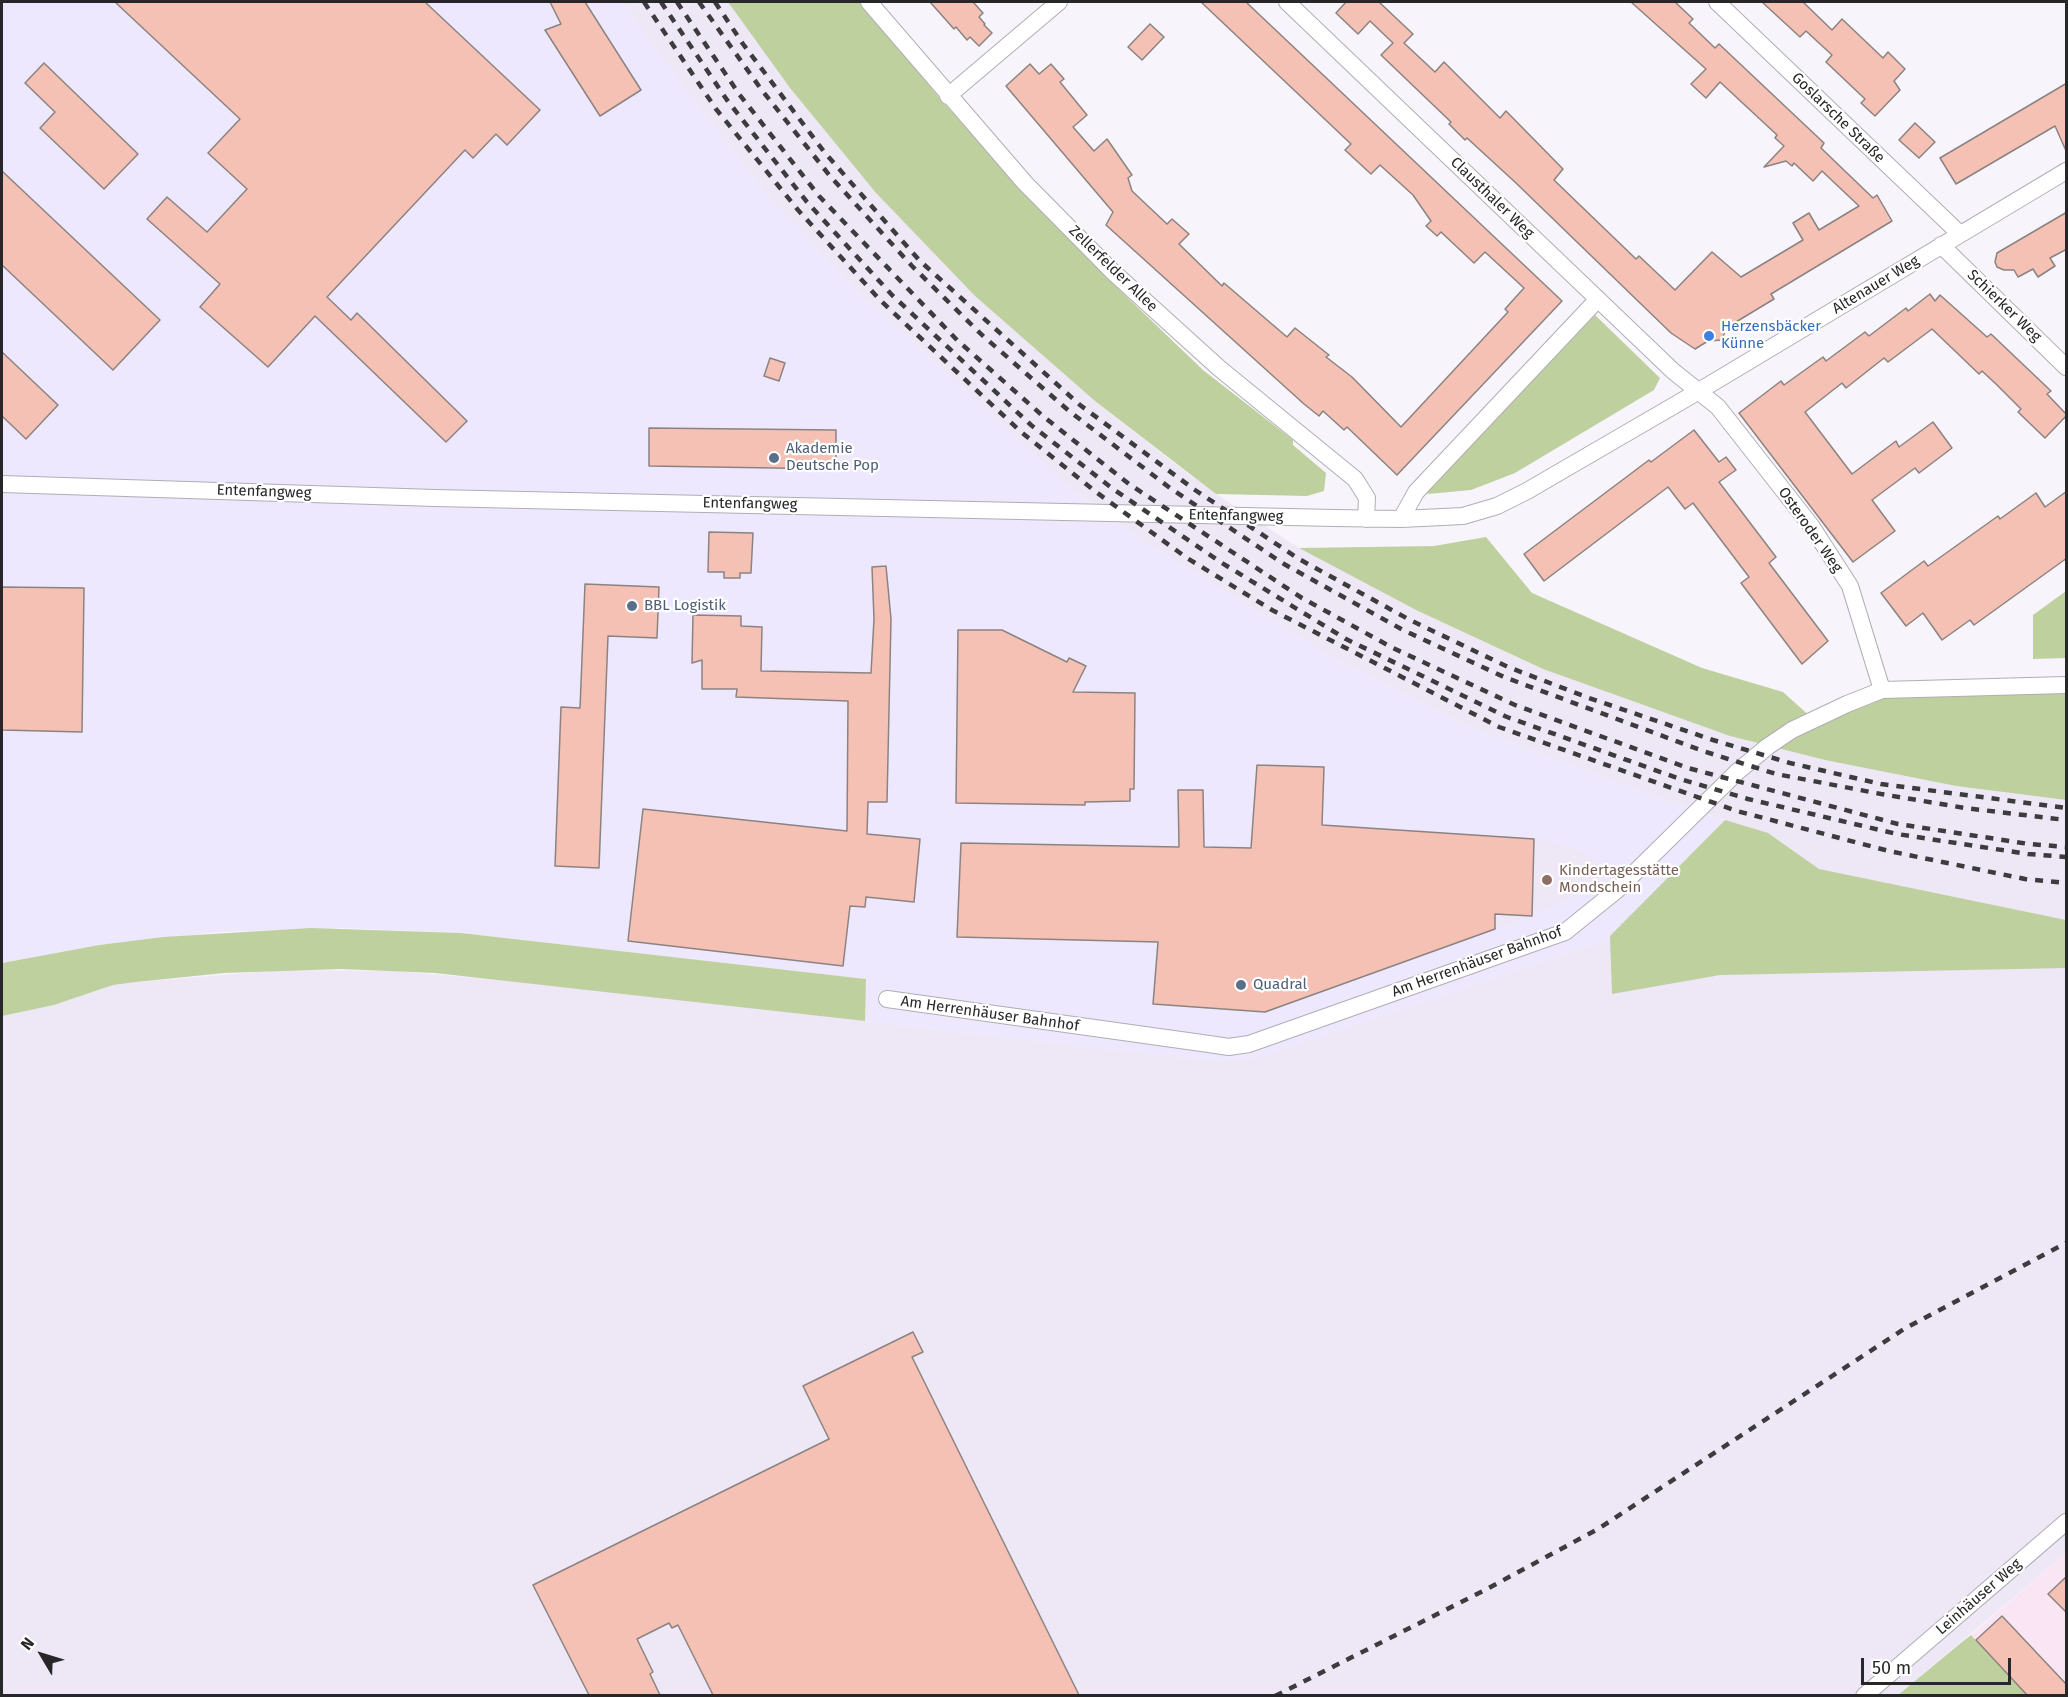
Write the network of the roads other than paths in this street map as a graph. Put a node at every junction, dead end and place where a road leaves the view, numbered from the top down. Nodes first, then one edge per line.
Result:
1 (870, 2) edge
2 (1059, 2) edge
3 (1717, 2) edge
4 (1295, 4) edge
5 (948, 96) junction
6 (2067, 171) edge
7 (1960, 234) junction
8 (1941, 245) junction
9 (1598, 299) junction
10 (2067, 367) edge
11 (1699, 392) junction
12 (2, 484) edge
13 (1497, 506) joint
14 (1366, 519) junction
15 (1401, 519) junction
16 (2067, 685) edge
17 (1882, 690) junction
18 (887, 999) dead end
19 (2067, 1522) edge
20 (1864, 1695) edge

1 - 5 street, Zellerfelder Allee
2 - 5 street
3 - 7 street, Goslarsche Straße
4 - 9 street, Clausthaler Weg
5 - 14 street, Zellerfelder Allee
6 - 7 street, Altenauer Weg
7 - 8 street, Altenauer Weg
8 - 10 street, Schierker Weg
8 - 11 street, Altenauer Weg
9 - 11 street, Clausthaler Weg
9 - 15 street
11 - 13 street, Altenauer Weg
11 - 17 street, Osteroder Weg
12 - 14 street, Entenfangweg
13 - 15 street, Entenfangweg
14 - 15 street, Entenfangweg
16 - 17 street, Am Herrenhäuser Bahnhof
17 - 18 street, Am Herrenhäuser Bahnhof
19 - 20 street, Leinhäuser Weg

